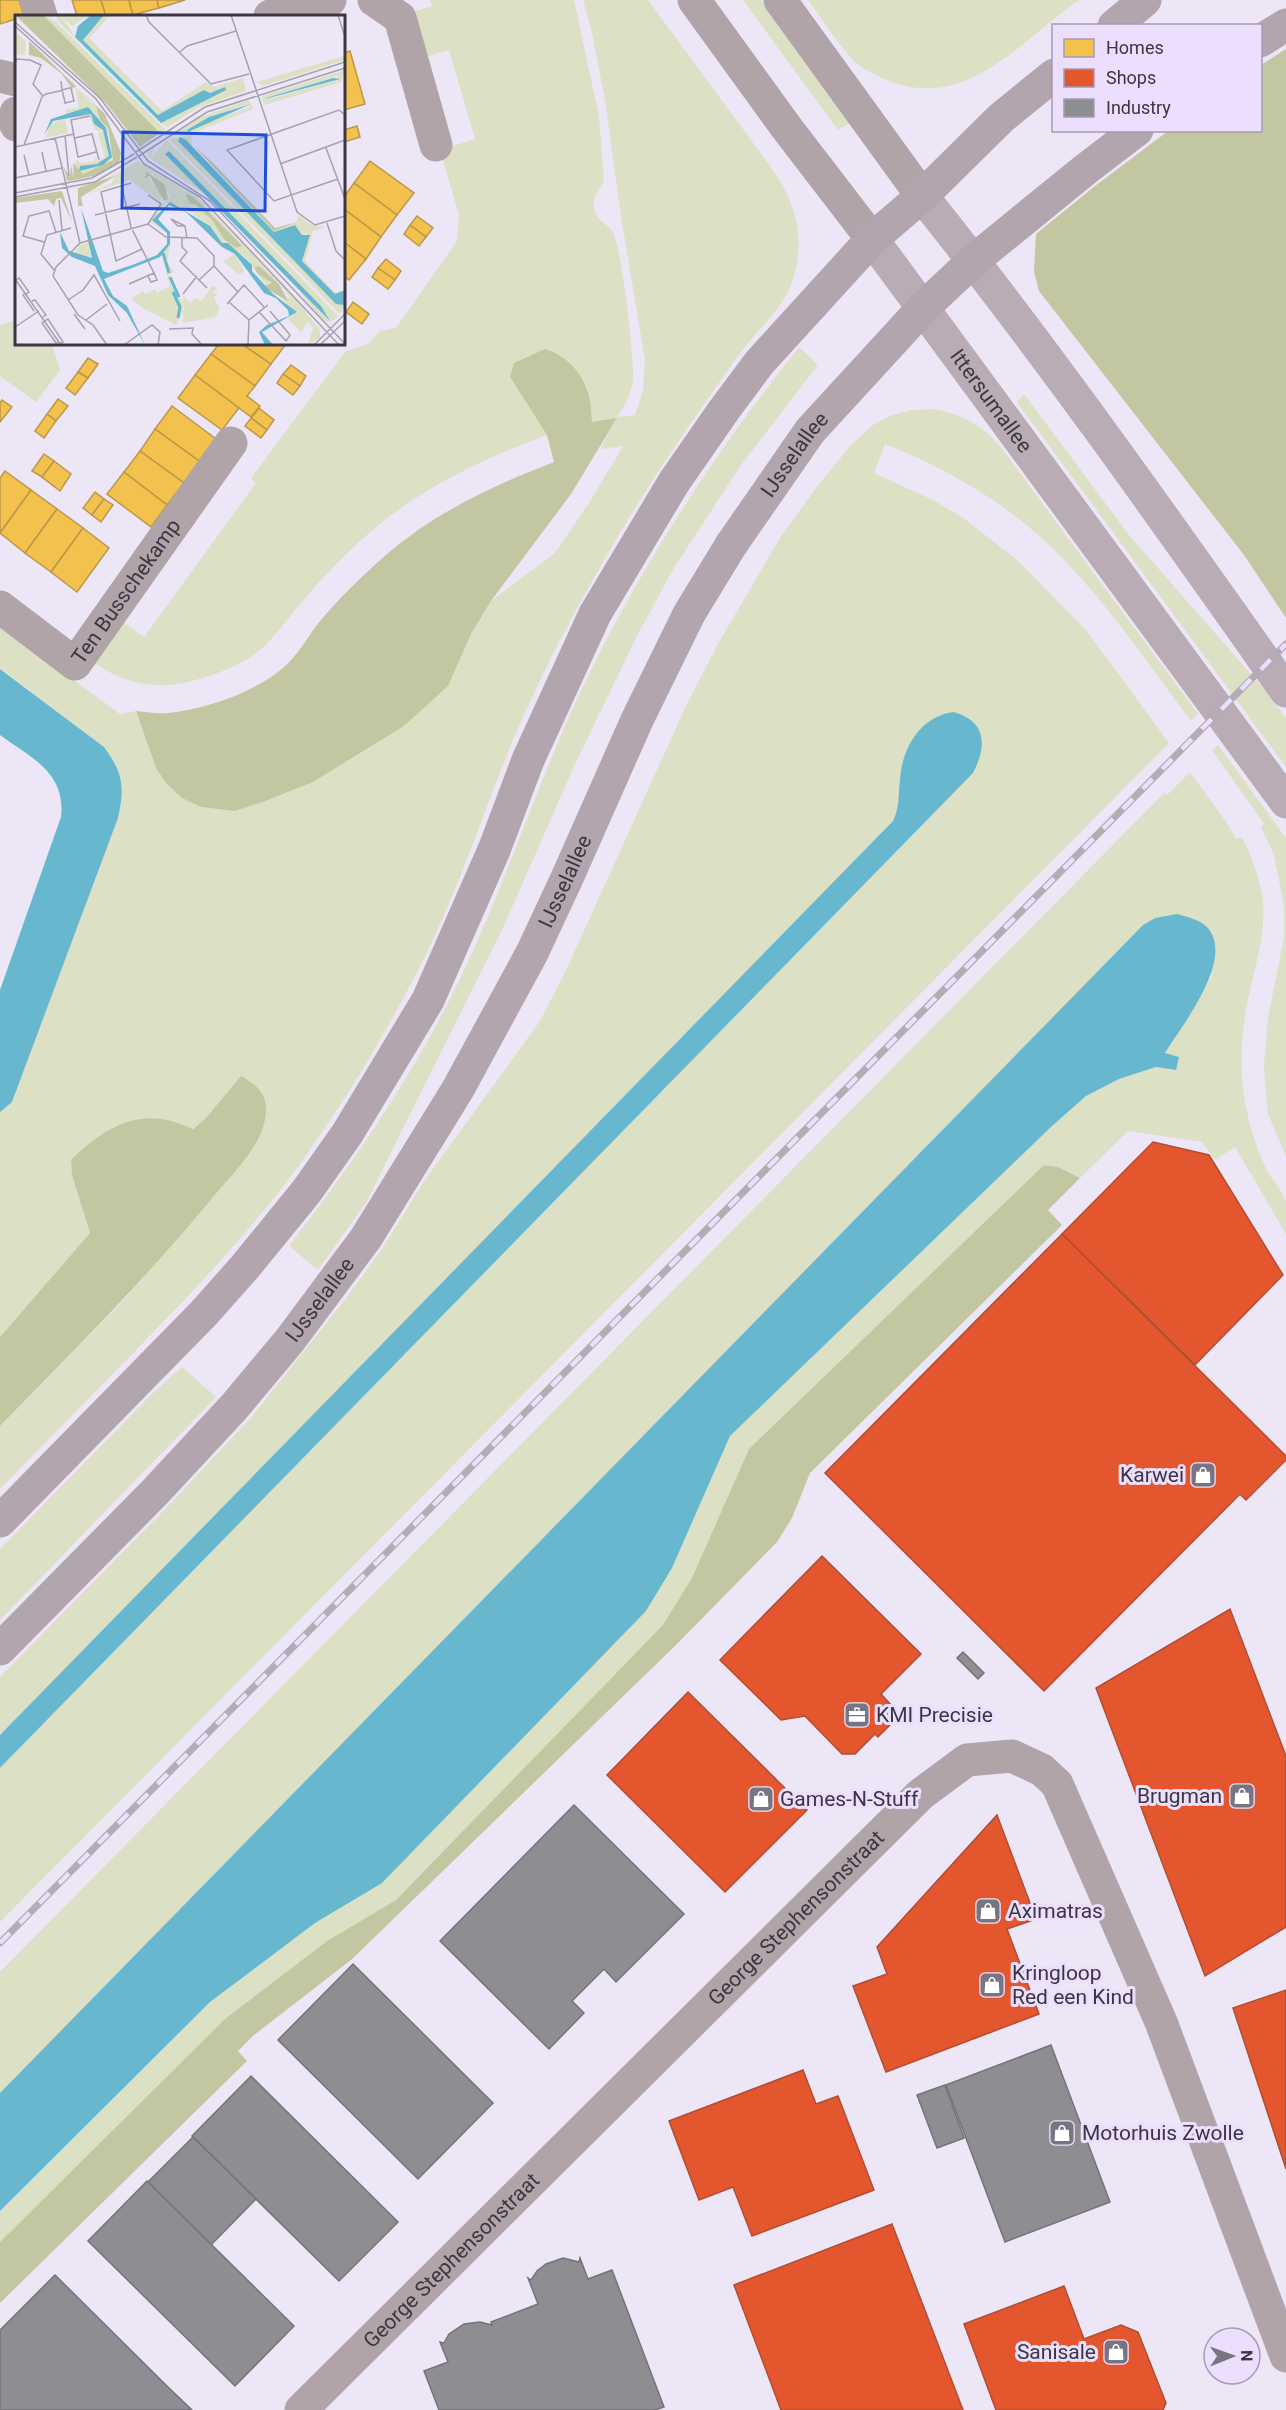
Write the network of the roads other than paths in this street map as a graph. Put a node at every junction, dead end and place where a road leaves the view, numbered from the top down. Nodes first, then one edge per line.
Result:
1 (36, 0) edge
2 (330, 0) edge
3 (374, 0) edge
4 (694, 0) edge
5 (780, 0) edge
6 (1145, 0) edge
7 (41, 15) edge
8 (274, 15) edge
9 (1116, 24) edge
10 (1286, 25) edge
11 (1262, 40) edge
12 (0, 76) edge
13 (1052, 76) edge
14 (15, 80) edge
15 (1134, 132) edge
16 (436, 145) dead end
17 (922, 196) junction
18 (872, 239) junction
19 (974, 260) junction
20 (923, 308) junction
21 (231, 442) dead end
22 (0, 607) edge
23 (1286, 691) edge
24 (1286, 802) edge
25 (0, 1521) edge
26 (0, 1649) edge
27 (1286, 2356) edge
28 (301, 2410) edge

1 - 7 street
2 - 8 street
3 - 16 street
4 - 18 street, Ittersumallee
5 - 17 street
6 - 9 main road
10 - 11 main road
12 - 14 street
13 - 17 main road
15 - 19 main road, IJsselallee
17 - 18 main road
17 - 19 main road
18 - 20 main road, Ittersumallee
18 - 25 main road
19 - 20 main road, IJsselallee
19 - 23 main road
20 - 24 main road, Ittersumallee
20 - 26 main road, IJsselallee
21 - 22 street, Ten Busschekamp
27 - 28 street, George Stephensonstraat

